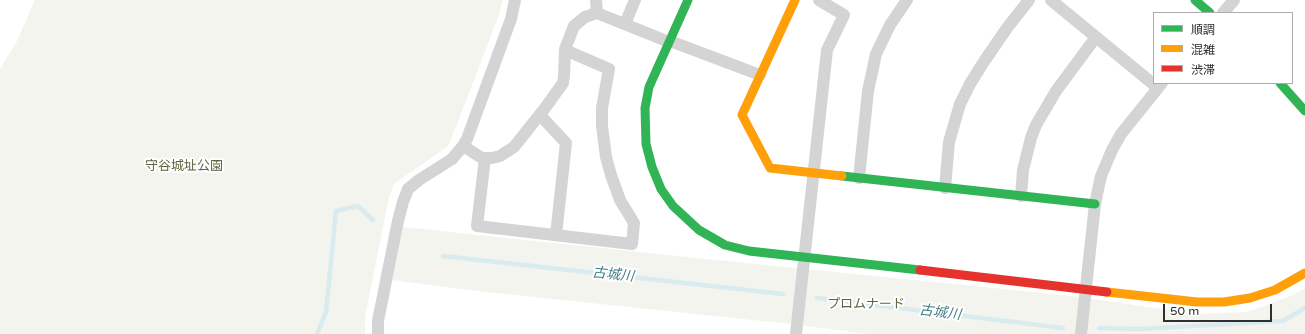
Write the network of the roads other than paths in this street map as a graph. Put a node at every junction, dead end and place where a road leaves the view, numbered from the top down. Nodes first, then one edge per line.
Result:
1 (515, 0) edge
2 (596, 0) edge
3 (635, 0) edge
4 (688, 0) edge
5 (795, 0) edge
6 (819, 0) edge
7 (907, 0) edge
8 (1029, 0) edge
9 (1051, 0) edge
10 (1195, 0) edge
11 (1234, 0) edge
12 (1209, 12) edge
13 (1224, 12) edge
14 (597, 13) junction
15 (625, 24) junction
16 (1096, 37) junction
17 (669, 41) junction
18 (565, 50) junction
19 (760, 74) junction
20 (1153, 81) edge
21 (1281, 84) edge
22 (1160, 86) edge
23 (1305, 111) edge
24 (540, 115) junction
25 (463, 146) junction
26 (484, 158) junction
27 (814, 173) junction
28 (859, 178) junction
29 (945, 188) junction
30 (1021, 196) junction
31 (1095, 204) junction
32 (556, 235) junction
33 (805, 257) junction
34 (1305, 273) edge
35 (1086, 289) junction
36 (378, 334) edge
37 (796, 334) edge
38 (1081, 334) edge

1 - 25 street
2 - 14 street
3 - 15 street
4 - 17 street
5 - 19 street
6 - 27 street
7 - 28 street
8 - 29 street
9 - 16 street
10 - 12 street
11 - 13 street
14 - 15 street
14 - 18 street
15 - 17 street
16 - 20 street
16 - 30 street
17 - 19 street
17 - 33 street
18 - 24 street
18 - 32 street
19 - 27 street
21 - 23 street
22 - 31 street
24 - 26 street
24 - 32 street
25 - 26 street
25 - 36 street
26 - 32 street
27 - 28 street
27 - 33 street
28 - 29 street
29 - 30 street
30 - 31 street
31 - 35 street
33 - 35 street
33 - 37 street
34 - 35 street
35 - 38 street

